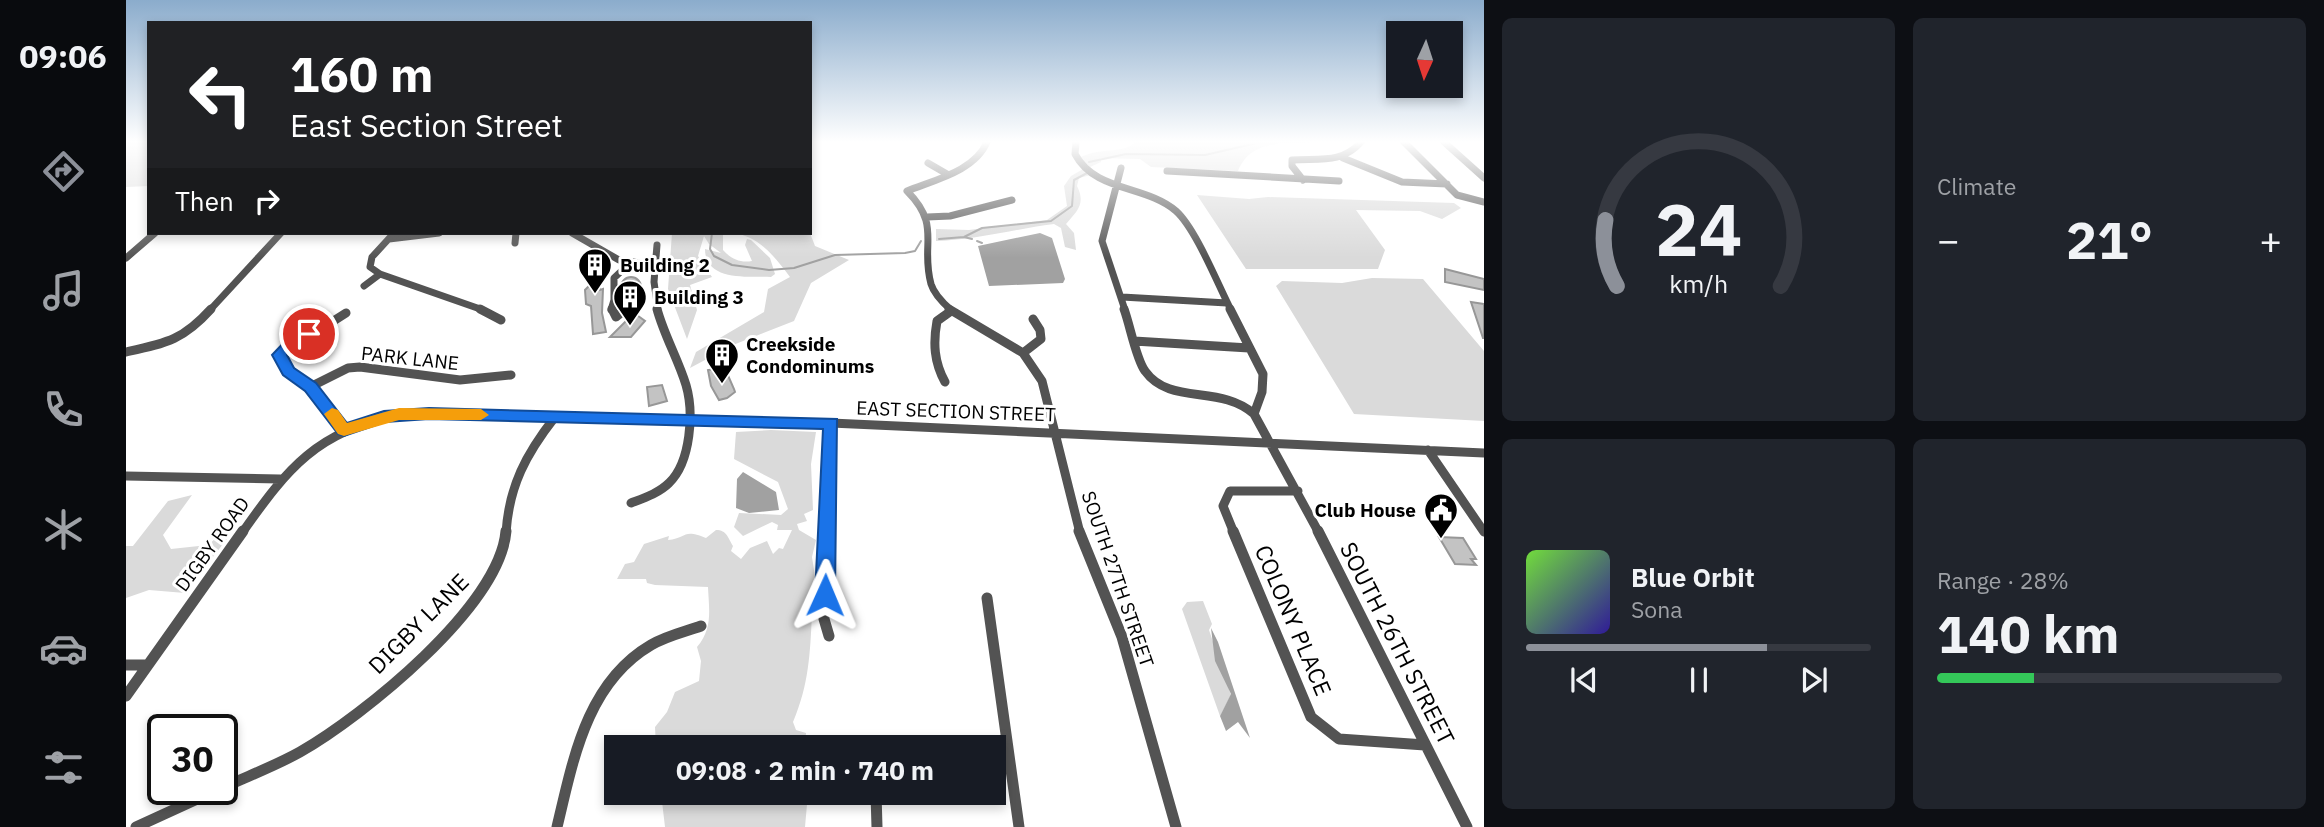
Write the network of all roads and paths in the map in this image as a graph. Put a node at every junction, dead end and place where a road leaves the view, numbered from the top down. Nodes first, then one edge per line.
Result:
1 (931, 181) edge
2 (1107, 181) edge
3 (1118, 181) edge
4 (1324, 181) edge
5 (1339, 181) dead end
6 (1399, 181) edge
7 (1443, 181) edge
8 (1449, 186) junction
9 (1117, 187) junction
10 (1012, 200) dead end
11 (1484, 201) edge
12 (927, 217) junction
13 (153, 235) edge
14 (279, 235) edge
15 (516, 235) edge
16 (575, 235) edge
17 (392, 236) edge
18 (515, 243) dead end
19 (657, 244) dead end
20 (126, 258) edge
21 (629, 264) junction
22 (653, 265) junction
23 (380, 274) junction
24 (364, 286) dead end
25 (1122, 297) junction
26 (614, 300) dead end
27 (1227, 303) junction
28 (951, 311) junction
29 (346, 313) dead end
30 (1032, 318) dead end
31 (501, 320) dead end
32 (1134, 341) junction
33 (1249, 348) junction
34 (131, 352) edge
35 (1023, 353) junction
36 (511, 375) dead end
37 (945, 382) dead end
38 (310, 387) junction
39 (1254, 414) junction
40 (555, 416) junction
41 (690, 419) junction
42 (831, 424) junction
43 (344, 430) junction
44 (1055, 433) junction
45 (1270, 442) junction
46 (1428, 450) junction
47 (1484, 453) edge
48 (126, 476) edge
49 (279, 479) junction
50 (1298, 491) junction
51 (631, 503) dead end
52 (1484, 532) edge
53 (987, 598) dead end
54 (701, 626) dead end
55 (829, 636) dead end
56 (126, 665) edge
57 (147, 665) junction
58 (126, 696) edge
59 (1425, 745) junction
60 (238, 780) edge
61 (183, 805) edge
62 (876, 805) edge
63 (136, 827) edge
64 (557, 827) edge
65 (877, 827) edge
66 (1019, 827) edge
67 (1176, 827) edge
68 (1467, 827) edge

1 - 12 street
2 - 9 street
3 - 9 street
4 - 5 street
6 - 8 street
7 - 8 street
8 - 11 street
9 - 25 street
9 - 27 street
10 - 12 street
12 - 28 street, SOUTH 27TH STREET
13 - 20 street
14 - 34 street
15 - 18 street
16 - 21 street
17 - 23 street
19 - 22 street
21 - 22 street
21 - 26 street
22 - 41 street
23 - 24 street
23 - 31 street
25 - 27 street
25 - 32 street
27 - 33 street
28 - 35 street, SOUTH 27TH STREET
28 - 37 street
29 - 38 street
30 - 35 street
32 - 33 street
32 - 39 street
33 - 39 street
35 - 44 street, SOUTH 27TH STREET
36 - 38 street, PARK LANE
38 - 43 street
39 - 45 street, SOUTH 26TH STREET
40 - 41 street, EAST SECTION STREET
40 - 43 street, EAST SECTION STREET
40 - 60 street, DIGBY LANE
41 - 42 street, EAST SECTION STREET
41 - 51 street
42 - 44 street, EAST SECTION STREET
42 - 55 street
43 - 49 street, DIGBY ROAD
44 - 45 street, EAST SECTION STREET
44 - 67 street, SOUTH 27TH STREET
45 - 46 street, EAST SECTION STREET
45 - 50 street, SOUTH 26TH STREET
46 - 47 street, EAST SECTION STREET
46 - 52 street
48 - 49 street
49 - 57 street, DIGBY ROAD
50 - 59 street, SOUTH 26TH STREET
50 - 59 street, COLONY PLACE
53 - 66 street
54 - 64 street
56 - 57 street
57 - 58 street, DIGBY ROAD
59 - 68 street, SOUTH 26TH STREET
61 - 63 street, DIGBY LANE
62 - 65 street

